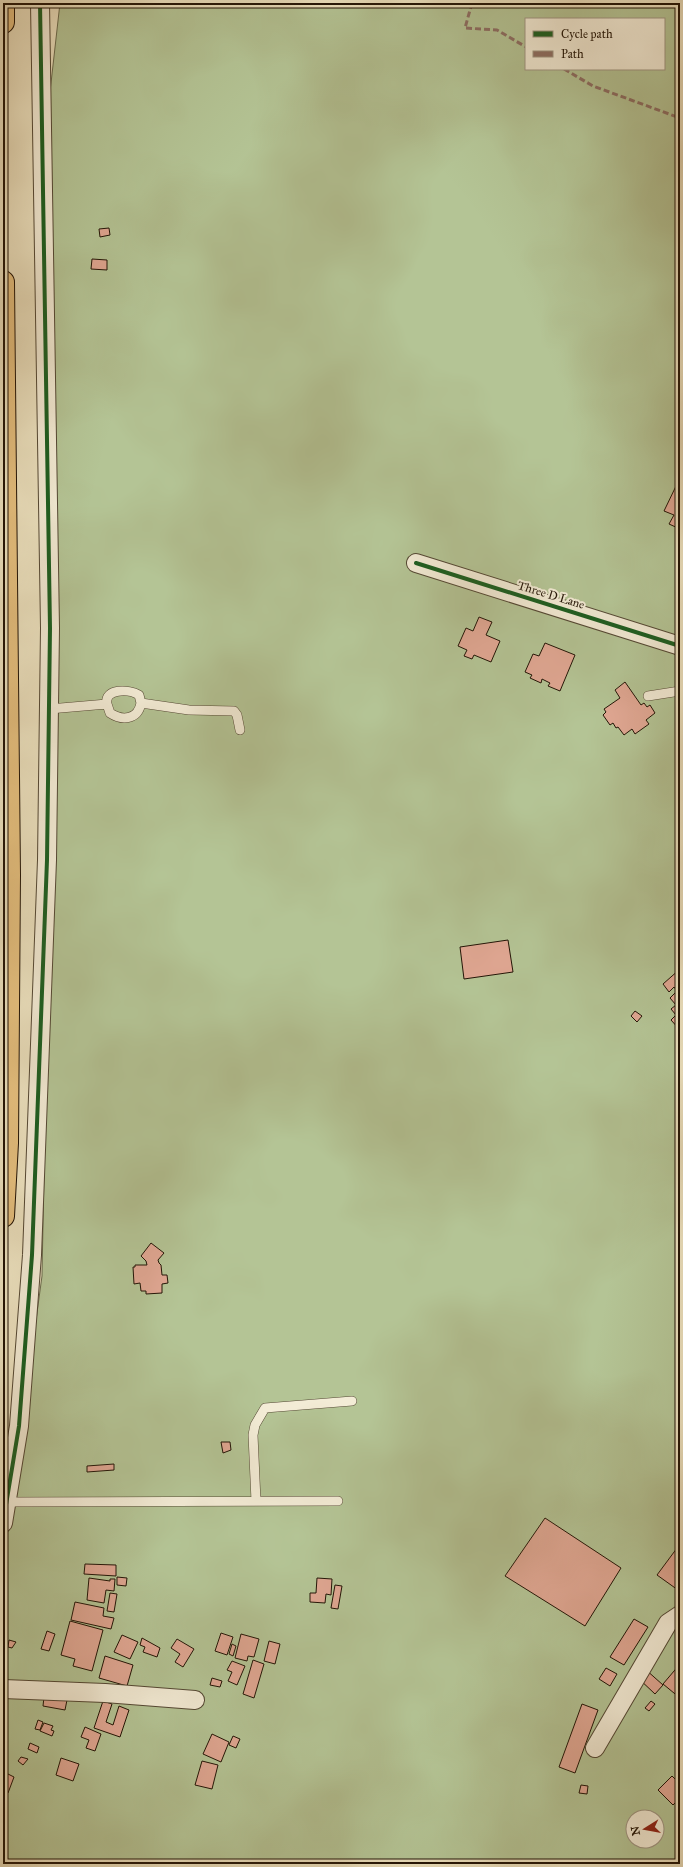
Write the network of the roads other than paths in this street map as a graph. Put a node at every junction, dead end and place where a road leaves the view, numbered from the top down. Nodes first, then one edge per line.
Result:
1 (3, 3) edge
2 (40, 3) edge
3 (3, 22) edge
4 (3, 282) edge
5 (416, 564) dead end
6 (680, 646) edge
7 (680, 690) edge
8 (648, 696) dead end
9 (107, 704) junction
10 (141, 704) junction
11 (49, 709) junction
12 (240, 730) dead end
13 (3, 1216) edge
14 (352, 1401) dead end
15 (256, 1501) junction
16 (338, 1501) dead end
17 (7, 1502) junction
18 (3, 1523) edge
19 (680, 1615) edge
20 (3, 1689) edge
21 (195, 1700) dead end
22 (595, 1748) dead end

1 - 3 highway
2 - 11 street
4 - 13 highway
5 - 6 street, Three D Lane
7 - 8 lane
9 - 10 lane
9 - 10 lane
9 - 11 lane
10 - 12 lane
11 - 17 street
14 - 15 lane
15 - 16 lane
15 - 17 lane
17 - 18 street
19 - 22 street
20 - 21 street

